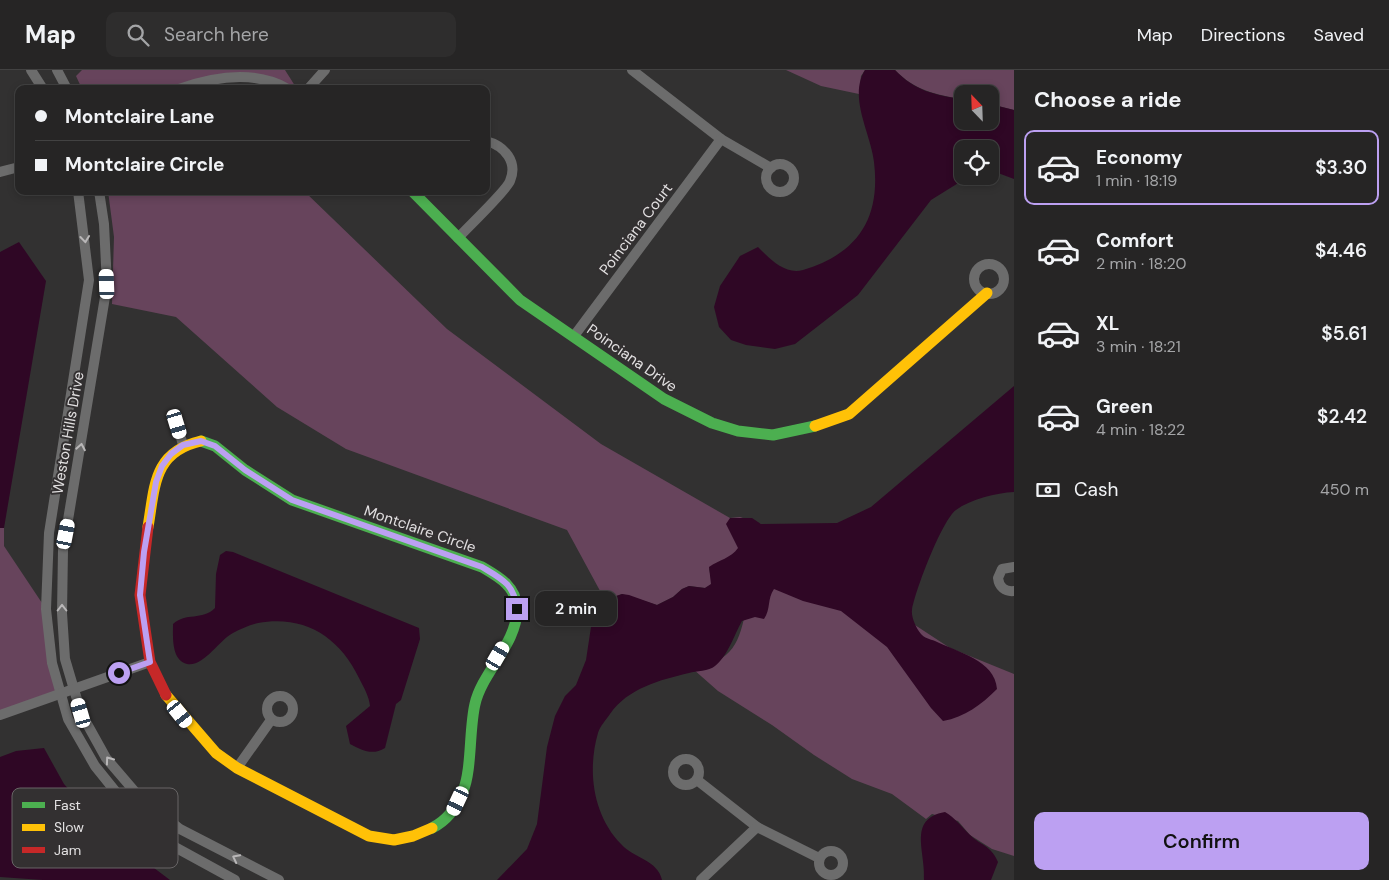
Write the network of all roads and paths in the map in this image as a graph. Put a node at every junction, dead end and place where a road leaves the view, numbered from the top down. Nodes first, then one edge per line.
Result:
1 (31, 70) edge
2 (58, 70) edge
3 (325, 70) edge
4 (632, 70) edge
5 (40, 85) edge
6 (65, 85) edge
7 (190, 85) edge
8 (281, 85) edge
9 (312, 85) edge
10 (721, 139) junction
11 (490, 143) edge
12 (15, 168) edge
13 (771, 168) dead end
14 (0, 172) edge
15 (78, 195) edge
16 (100, 195) edge
17 (417, 195) edge
18 (458, 238) junction
19 (987, 293) dead end
20 (574, 336) junction
21 (177, 424) dead end
22 (183, 445) junction
23 (1014, 566) edge
24 (1014, 591) edge
25 (150, 662) junction
26 (74, 690) junction
27 (61, 693) junction
28 (0, 715) edge
29 (271, 720) dead end
30 (237, 768) junction
31 (697, 780) dead end
32 (113, 788) edge
33 (132, 788) edge
34 (178, 827) edge
35 (757, 827) junction
36 (178, 849) edge
37 (819, 858) dead end
38 (236, 880) edge
39 (279, 880) edge
40 (701, 880) edge

1 - 5 street
2 - 6 street
3 - 9 street
4 - 10 street
7 - 8 street
10 - 13 street
10 - 20 street, Poinciana Court
11 - 18 street
12 - 14 street
15 -> 27 street, Weston Hills Drive
26 -> 16 street, Weston Hills Drive
17 - 18 street, Poinciana Drive
18 - 20 street, Poinciana Drive
19 - 20 street, Poinciana Drive
21 - 22 street
22 - 25 street, Montclaire Circle
22 - 30 street, Montclaire Circle
23 - 24 street
25 - 26 street
25 - 30 street, Montclaire Circle
26 - 27 street
33 -> 26 street, Weston Hills Drive
27 - 28 street
27 - 32 street, Weston Hills Drive
29 - 30 street
31 - 35 street
39 -> 34 street, Weston Hills Drive
35 - 37 street
35 - 40 street
36 - 38 street, Weston Hills Drive

